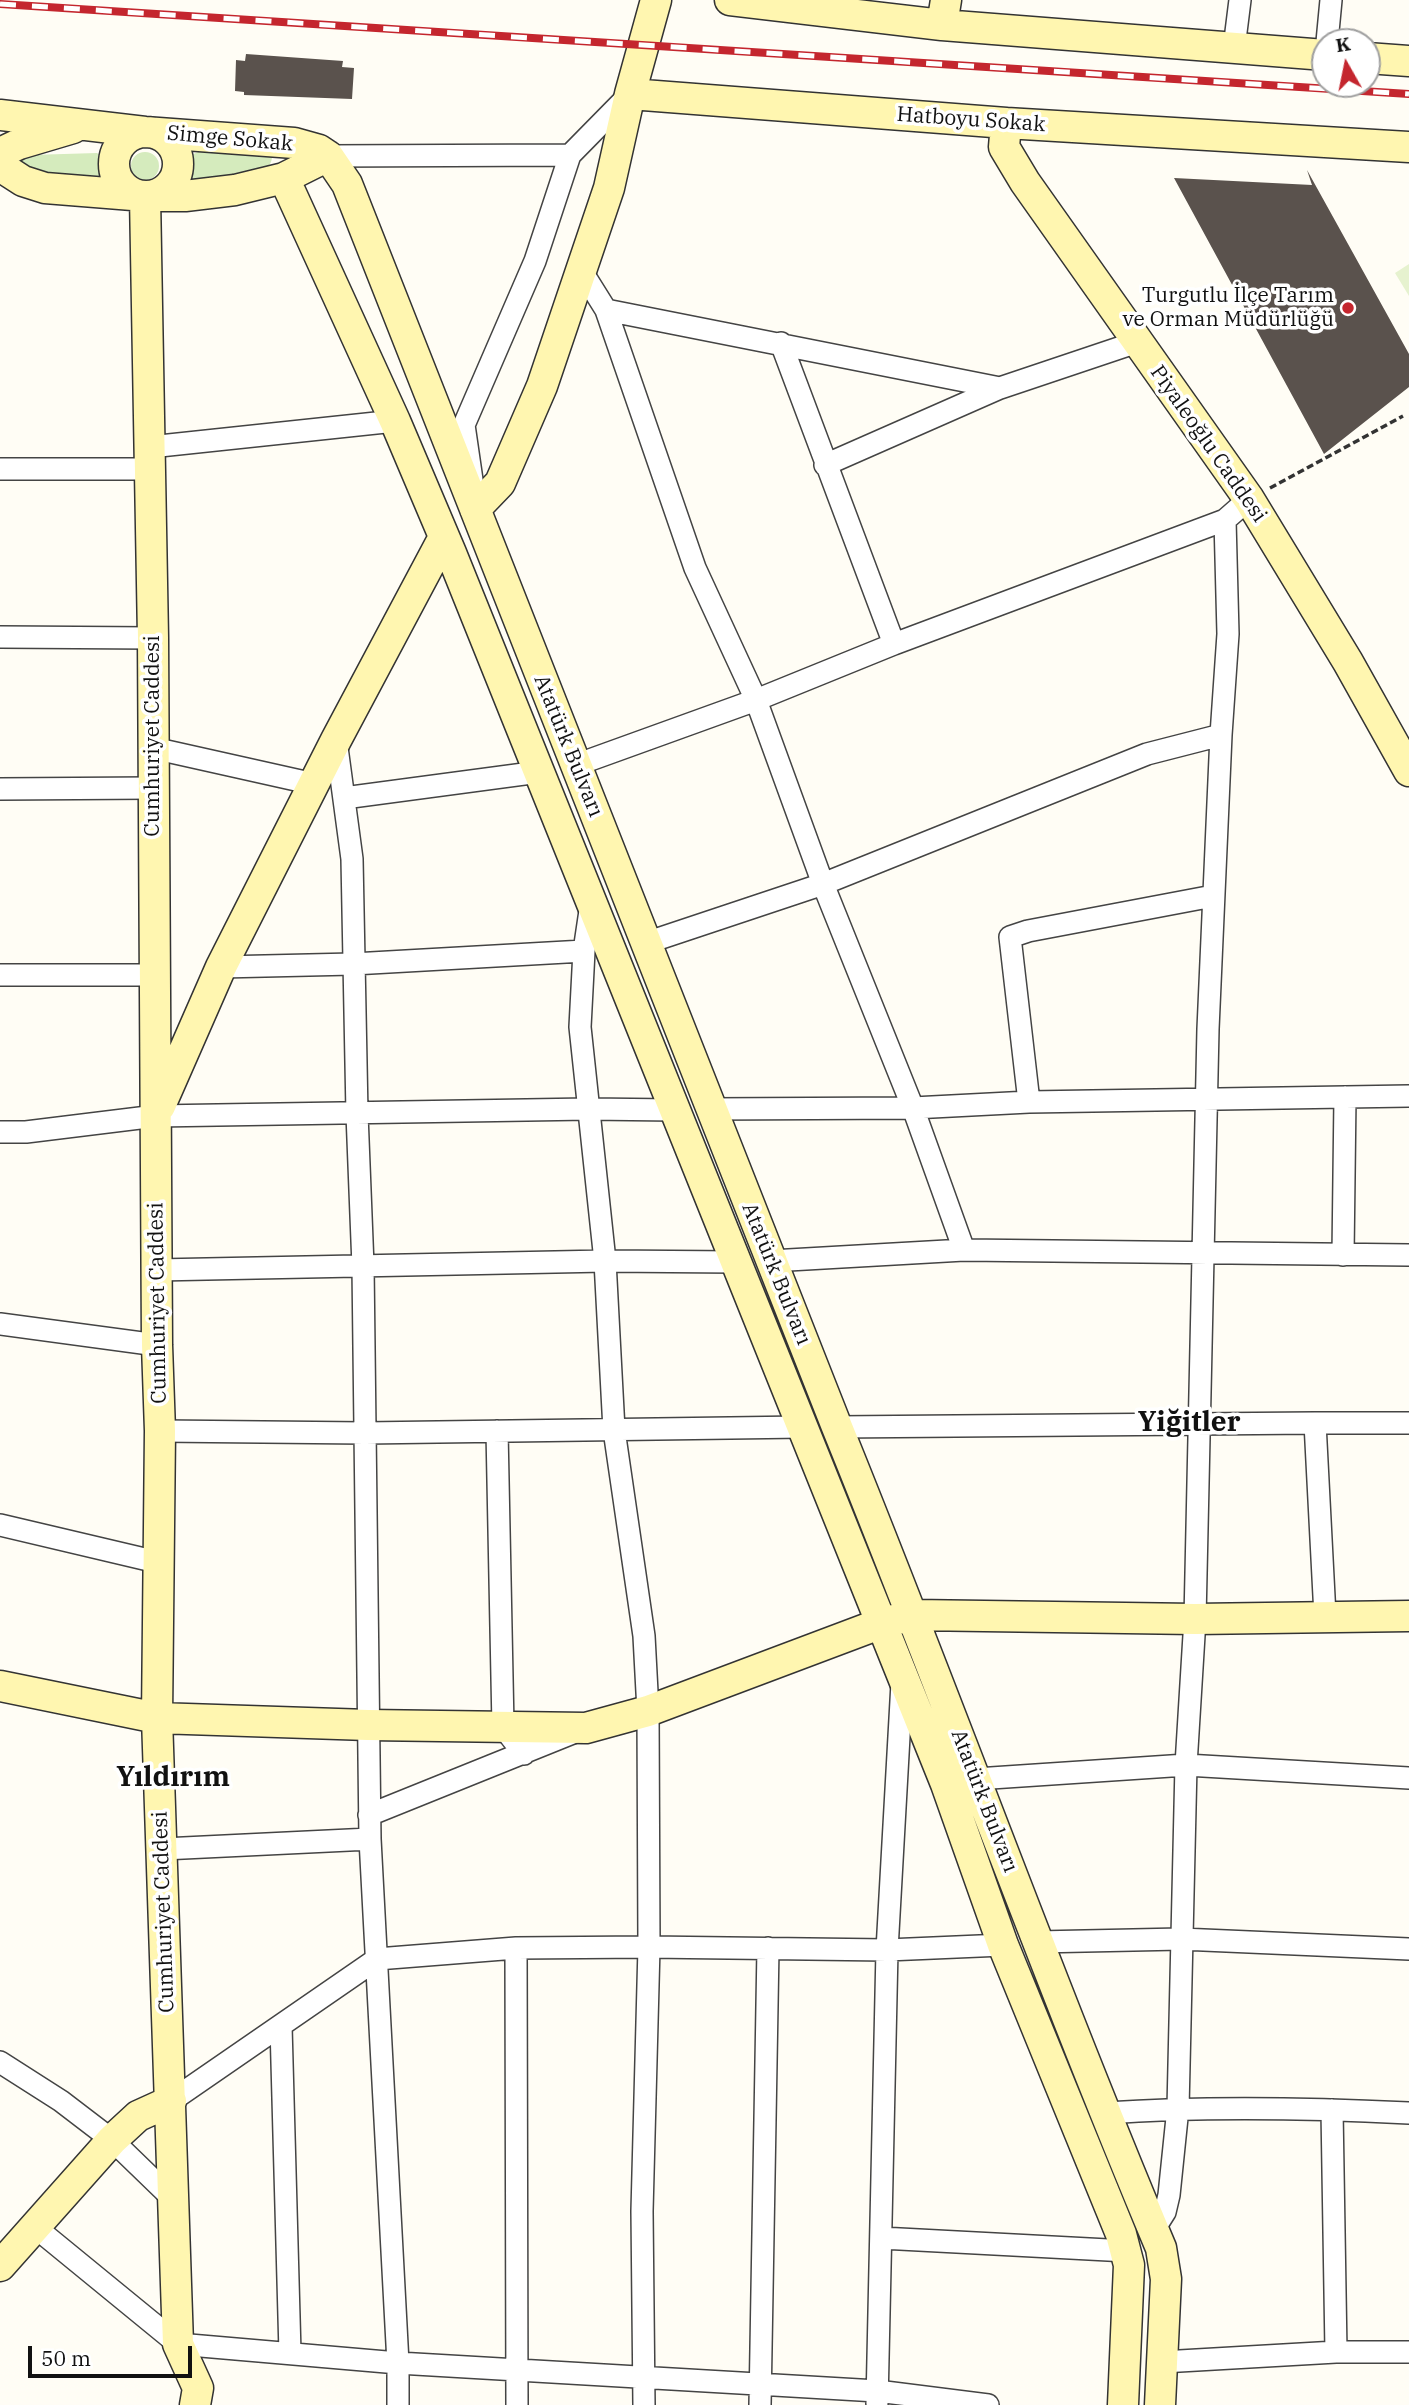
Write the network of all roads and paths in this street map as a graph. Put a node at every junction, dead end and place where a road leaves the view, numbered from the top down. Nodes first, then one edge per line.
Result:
1 (656, 0) edge
2 (730, 0) edge
3 (1240, 0) edge
4 (1331, 0) edge
5 (944, 13) edge
6 (1328, 28) edge
7 (1234, 48) junction
8 (1311, 54) edge
9 (1381, 59) edge
10 (1409, 61) edge
11 (630, 94) junction
12 (0, 115) edge
13 (1006, 123) junction
14 (83, 124) junction
15 (145, 132) junction
16 (1409, 147) edge
17 (0, 153) edge
18 (570, 155) junction
19 (328, 156) junction
20 (0, 166) edge
21 (284, 178) junction
22 (145, 197) junction
23 (581, 270) junction
24 (606, 310) junction
25 (1137, 342) junction
26 (781, 343) junction
27 (1000, 388) junction
28 (1403, 416) dead end
29 (395, 421) junction
30 (150, 458) junction
31 (825, 465) junction
32 (0, 469) edge
33 (1249, 499) junction
34 (475, 509) junction
35 (1224, 520) junction
36 (444, 537) junction
37 (0, 637) edge
38 (153, 638) junction
39 (894, 644) junction
40 (756, 700) junction
41 (1221, 735) junction
42 (336, 740) junction
43 (153, 748) junction
44 (576, 765) junction
45 (539, 772) junction
46 (1409, 772) edge
47 (314, 784) junction
48 (153, 788) junction
49 (0, 789) edge
50 (344, 798) junction
51 (823, 884) junction
52 (1213, 896) junction
53 (646, 943) junction
54 (596, 948) junction
55 (353, 964) junction
56 (222, 967) junction
57 (0, 975) edge
58 (155, 975) junction
59 (1409, 1096) edge
60 (1345, 1097) junction
61 (1207, 1098) junction
62 (1029, 1102) junction
63 (913, 1108) junction
64 (587, 1109) junction
65 (711, 1109) junction
66 (675, 1110) junction
67 (356, 1114) junction
68 (156, 1116) junction
69 (0, 1132) edge
70 (964, 1250) junction
71 (1202, 1254) junction
72 (1343, 1255) junction
73 (1409, 1255) edge
74 (605, 1261) junction
75 (771, 1261) junction
76 (736, 1262) junction
77 (363, 1266) junction
78 (157, 1270) junction
79 (0, 1324) edge
80 (157, 1345) junction
81 (1315, 1423) junction
82 (1409, 1423) edge
83 (1198, 1425) junction
84 (803, 1427) junction
85 (837, 1427) junction
86 (614, 1430) junction
87 (160, 1431) junction
88 (497, 1431) junction
89 (365, 1433) junction
90 (0, 1525) edge
91 (157, 1562) junction
92 (914, 1615) junction
93 (1325, 1616) junction
94 (1409, 1616) edge
95 (1195, 1619) junction
96 (882, 1623) junction
97 (902, 1674) junction
98 (0, 1686) edge
99 (648, 1711) junction
100 (157, 1718) junction
101 (368, 1725) junction
102 (503, 1727) junction
103 (586, 1727) junction
104 (524, 1754) junction
105 (1186, 1765) junction
106 (1409, 1778) edge
107 (976, 1779) junction
108 (946, 1784) junction
109 (369, 1815) junction
110 (370, 1839) junction
111 (163, 1849) junction
112 (1181, 1939) junction
113 (1037, 1942) junction
114 (1003, 1945) junction
115 (649, 1947) junction
116 (516, 1948) junction
117 (768, 1948) junction
118 (1409, 1949) edge
119 (887, 1950) junction
120 (377, 1959) junction
121 (281, 2026) junction
122 (0, 2062) edge
123 (171, 2101) junction
124 (1178, 2108) junction
125 (1332, 2109) junction
126 (1106, 2113) junction
127 (1409, 2113) edge
128 (1076, 2124) junction
129 (112, 2140) junction
130 (175, 2201) junction
131 (35, 2227) junction
132 (1153, 2231) junction
133 (881, 2238) junction
134 (1126, 2251) junction
135 (0, 2266) edge
136 (178, 2344) junction
137 (1336, 2352) junction
138 (1409, 2352) edge
139 (290, 2353) junction
140 (1162, 2362) junction
141 (398, 2363) junction
142 (518, 2369) junction
143 (645, 2376) junction
144 (761, 2384) junction
145 (877, 2398) edge
146 (195, 2405) edge
147 (398, 2405) edge
148 (517, 2405) edge
149 (644, 2405) edge
150 (760, 2405) edge
151 (988, 2405) edge
152 (1123, 2405) edge
153 (1160, 2405) edge

1 - 11 main road
2 - 5 main road
3 - 7 street
4 - 6 street
5 - 7 main road
7 - 8 main road
9 - 10 main road
11 - 13 main road, Hatboyu Sokak
11 - 18 street
11 - 23 main road
12 - 14 main road, Simge Sokak
13 - 16 main road, Hatboyu Sokak
13 - 25 main road, Piyaleoğlu Caddesi
14 - 15 main road, Simge Sokak
14 - 17 main road
15 - 19 main road, Simge Sokak
15 - 22 main road
15 - 22 main road
18 - 19 street
18 - 34 street
19 - 21 main road, Simge Sokak
19 - 34 main road, Atatürk Bulvarı
20 - 22 main road, Simge Sokak
21 - 22 main road, Simge Sokak
21 - 29 main road, Atatürk Bulvarı
22 - 30 main road, Cumhuriyet Caddesi
23 - 24 street
23 - 34 main road
24 - 26 street
24 - 40 street
25 - 27 street
25 - 33 main road, Piyaleoğlu Caddesi
26 - 27 street
26 - 31 street
27 - 31 street
28 - 33 path
29 - 30 street
29 - 36 main road, Atatürk Bulvarı
30 - 32 street
30 - 38 main road, Cumhuriyet Caddesi
31 - 39 street
33 - 35 street
33 - 46 main road, Piyaleoğlu Caddesi
34 - 44 main road, Atatürk Bulvarı
35 - 39 street
35 - 41 street
36 - 42 main road
36 - 45 main road, Atatürk Bulvarı
37 - 38 street
38 - 43 main road, Cumhuriyet Caddesi
39 - 40 street
40 - 44 street
40 - 51 street
41 - 51 street
41 - 52 street
42 - 47 main road
42 - 50 street
43 - 47 street
43 - 48 main road, Cumhuriyet Caddesi
44 - 45 main road
44 - 53 main road, Atatürk Bulvarı
45 - 50 street
45 - 54 main road, Atatürk Bulvarı
47 - 56 main road
48 - 49 street
48 - 58 main road, Cumhuriyet Caddesi
50 - 55 street
51 - 53 street
51 - 63 street
52 - 61 street
52 - 62 street
53 - 54 main road
53 - 65 main road, Atatürk Bulvarı
54 - 55 street
54 - 64 street
54 - 66 main road, Atatürk Bulvarı
55 - 56 street
55 - 67 street
56 - 68 main road
57 - 58 street
58 - 68 main road, Cumhuriyet Caddesi
59 - 60 street
60 - 61 street
60 - 72 street
61 - 62 street
61 - 71 street
62 - 63 street
63 - 65 street
63 - 70 street
64 - 66 street
64 - 67 street
64 - 74 street
65 - 66 main road
65 - 75 main road, Atatürk Bulvarı
66 - 76 main road, Atatürk Bulvarı
67 - 68 street
67 - 77 street
68 - 69 street
68 - 78 main road, Cumhuriyet Caddesi
70 - 71 street
70 - 75 street
71 - 72 street
71 - 83 street
72 - 73 street
74 - 76 street
74 - 77 street
74 - 86 street
75 - 76 main road
75 - 85 main road, Atatürk Bulvarı
76 - 84 main road, Atatürk Bulvarı
77 - 78 street
77 - 89 street
78 - 80 main road, Cumhuriyet Caddesi
79 - 80 street
80 - 87 main road, Cumhuriyet Caddesi
81 - 82 street
81 - 83 street
81 - 93 street
83 - 85 street
83 - 95 street
84 - 85 main road
84 - 86 street
84 - 96 main road, Atatürk Bulvarı
85 - 92 main road, Atatürk Bulvarı
86 - 88 street
86 - 99 street
87 - 89 street
87 - 91 main road, Cumhuriyet Caddesi
88 - 89 street
88 - 102 street
89 - 101 street
90 - 91 street
91 - 100 main road, Cumhuriyet Caddesi
92 - 95 main road
92 - 96 main road
92 - 107 main road, Atatürk Bulvarı
93 - 94 main road
93 - 95 main road
95 - 105 street
96 - 97 main road, Atatürk Bulvarı
96 - 99 main road
97 - 108 main road, Atatürk Bulvarı
97 - 119 street
98 - 100 main road
99 - 103 main road
99 - 115 street
100 - 101 main road
100 - 111 main road, Cumhuriyet Caddesi
101 - 102 main road
101 - 109 street
102 - 103 main road
102 - 104 street
103 - 104 street
104 - 109 street
105 - 106 street
105 - 107 street
105 - 112 street
107 - 108 main road
107 - 113 main road, Atatürk Bulvarı
108 - 114 main road, Atatürk Bulvarı
109 - 110 street
110 - 111 street
110 - 120 street
111 - 123 main road, Cumhuriyet Caddesi
112 - 113 street
112 - 118 street
112 - 124 street
113 - 114 main road
113 - 126 main road, Atatürk Bulvarı
114 - 119 street
114 - 128 main road, Atatürk Bulvarı
115 - 116 street
115 - 117 street
115 - 143 street
116 - 120 street
116 - 142 street
117 - 119 street
117 - 144 street
119 - 133 street
120 - 121 street
120 - 141 street
121 - 123 street
121 - 139 street
122 - 129 street
123 - 129 main road
123 - 130 main road, Cumhuriyet Caddesi
124 - 125 street
124 - 126 street
124 - 132 street
125 - 127 street
125 - 137 street
126 - 128 main road
126 - 132 main road, Atatürk Bulvarı
128 - 134 main road, Atatürk Bulvarı
129 - 130 street
129 - 131 main road
130 - 136 main road, Cumhuriyet Caddesi
131 - 135 main road
131 - 136 street
132 - 134 main road
132 - 140 main road, Atatürk Bulvarı
133 - 134 street
133 - 145 street
134 - 152 main road, Atatürk Bulvarı
136 - 139 street
136 - 146 main road, Cumhuriyet Caddesi
137 - 138 street
137 - 140 street
139 - 141 street
140 - 153 main road, Atatürk Bulvarı
141 - 142 street
141 - 147 street
142 - 143 street
142 - 148 street
143 - 144 street
143 - 149 street
144 - 145 street
144 - 150 street
145 - 151 street

